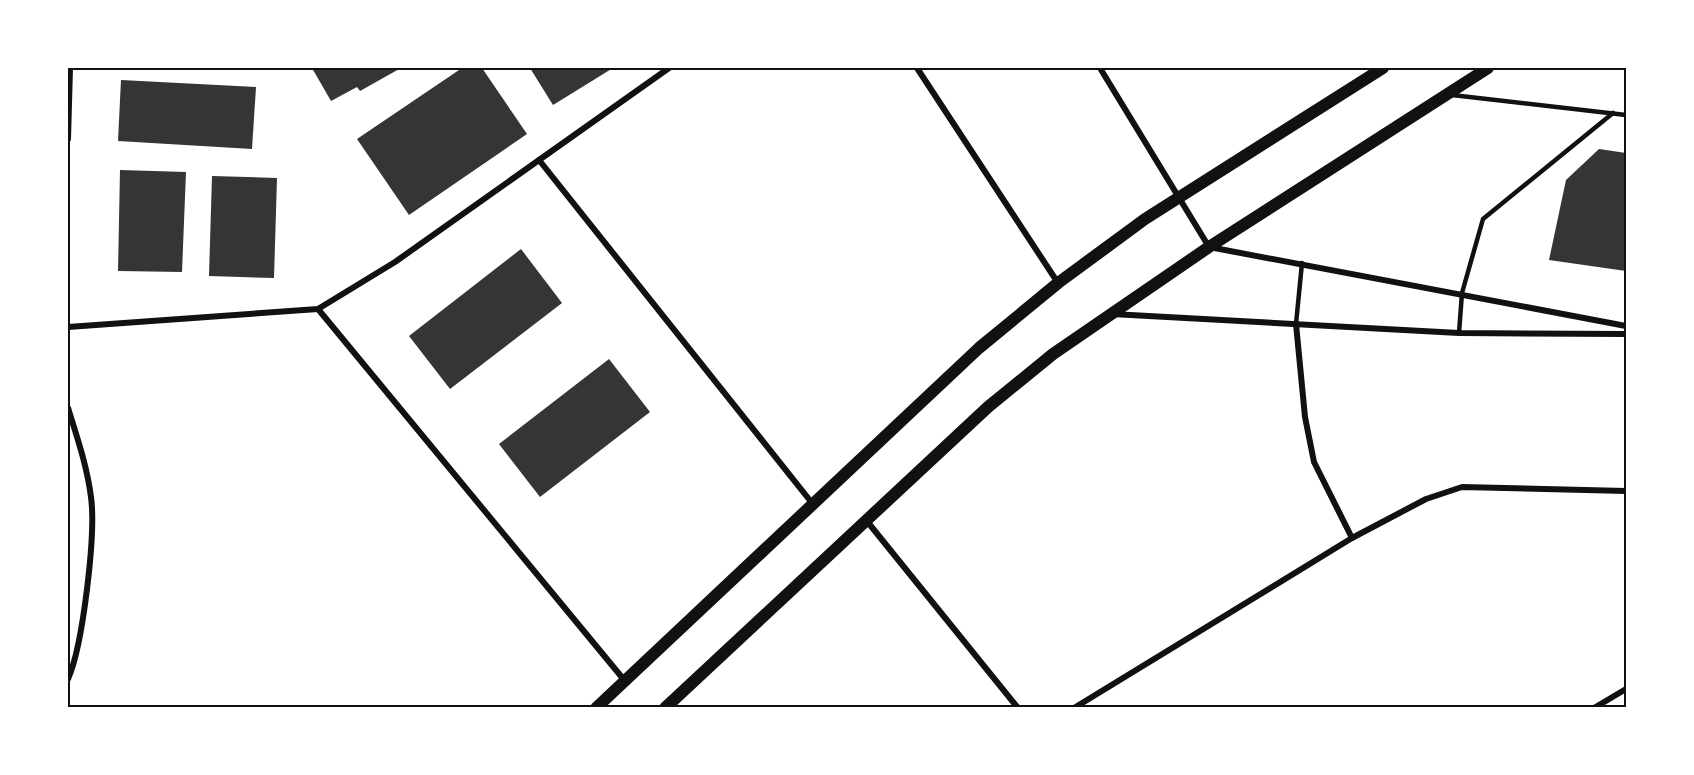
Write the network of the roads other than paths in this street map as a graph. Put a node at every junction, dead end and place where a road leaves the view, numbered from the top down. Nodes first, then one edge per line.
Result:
1 (70, 68) edge
2 (669, 68) edge
3 (917, 68) edge
4 (1100, 68) edge
5 (1383, 68) edge
6 (1488, 68) edge
7 (1446, 94) junction
8 (1614, 113) junction
9 (1626, 115) edge
10 (68, 117) edge
11 (68, 139) edge
12 (539, 160) junction
13 (1178, 198) junction
14 (1209, 247) junction
15 (1302, 264) junction
16 (1058, 283) junction
17 (1462, 293) junction
18 (318, 309) junction
19 (1109, 314) junction
20 (1296, 324) junction
21 (1626, 326) edge
22 (68, 327) edge
23 (1459, 333) junction
24 (1626, 334) edge
25 (68, 408) edge
26 (1626, 491) edge
27 (812, 502) junction
28 (866, 519) junction
29 (1352, 538) junction
30 (68, 679) edge
31 (625, 681) junction
32 (1626, 689) edge
33 (596, 708) edge
34 (665, 708) edge
35 (1018, 708) edge
36 (1074, 708) edge
37 (1594, 708) edge

1 - 10 street
2 - 12 street
3 - 16 street
4 - 13 street
5 - 13 main road
6 - 7 main road
7 - 8 lane
7 - 14 main road
8 - 9 lane
8 - 17 lane
10 - 11 street
12 - 18 street
12 - 27 street
13 - 14 street
13 - 16 main road
14 - 15 street
14 - 19 main road
15 - 17 street
15 - 20 lane
16 - 27 main road
17 - 21 street
17 - 23 lane
18 - 22 street
18 - 31 street
19 - 20 street
19 - 28 main road
20 - 23 street
20 - 29 street
23 - 24 street
25 - 30 street
26 - 29 street
27 - 31 main road
28 - 34 main road
28 - 35 street
29 - 36 street
31 - 33 main road
32 - 37 street

